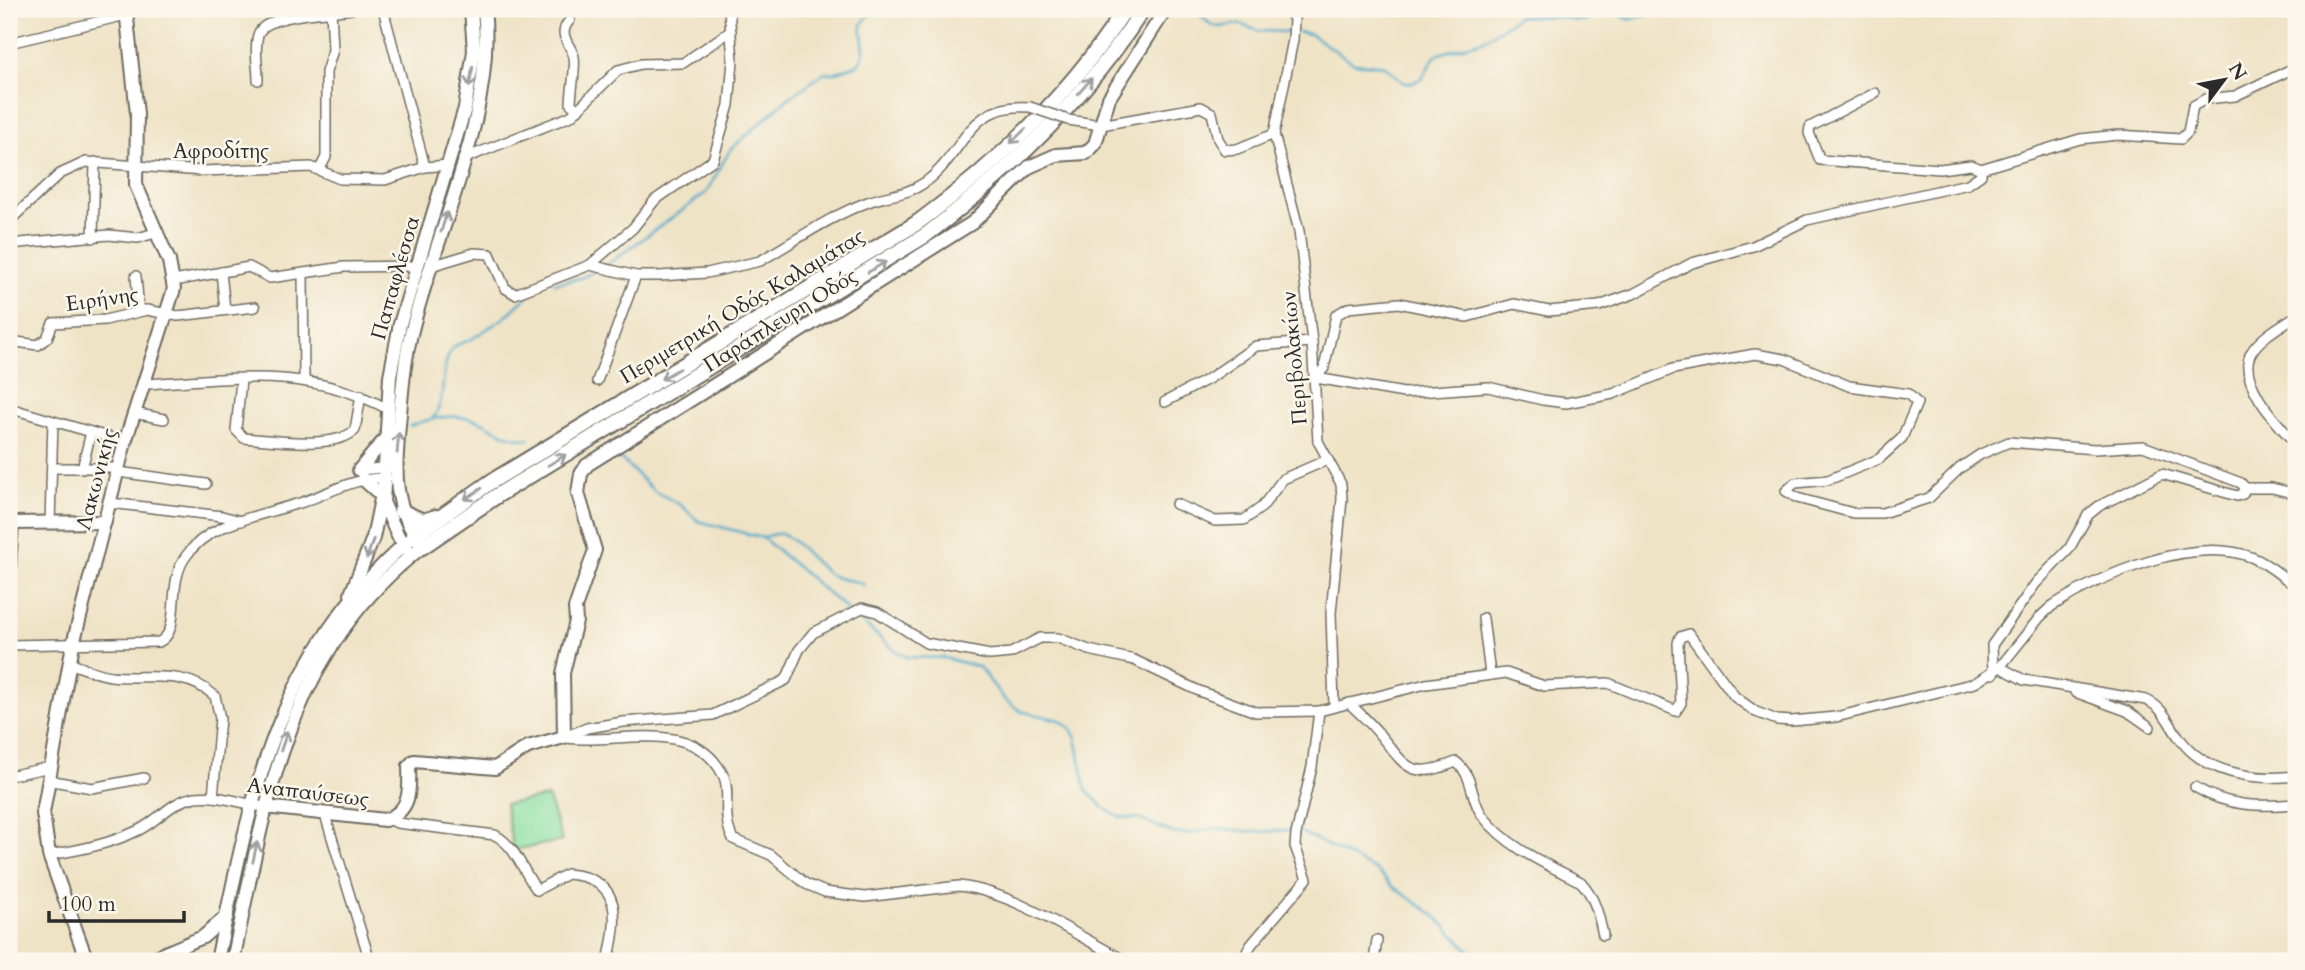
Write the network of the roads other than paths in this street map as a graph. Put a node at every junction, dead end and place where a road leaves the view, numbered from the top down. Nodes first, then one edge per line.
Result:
1 (351, 9) edge
2 (383, 9) edge
3 (471, 9) edge
4 (484, 9) edge
5 (729, 9) edge
6 (1125, 9) edge
7 (1143, 9) edge
8 (1166, 9) edge
9 (1288, 9) edge
10 (331, 11) edge
11 (126, 12) edge
12 (570, 20) dead end
13 (731, 31) junction
14 (9, 43) edge
15 (2296, 67) edge
16 (258, 80) dead end
17 (1875, 93) dead end
18 (578, 110) junction
19 (1101, 125) junction
20 (1274, 134) junction
21 (463, 159) junction
22 (95, 162) junction
23 (448, 165) junction
24 (136, 167) junction
25 (425, 167) junction
26 (320, 169) junction
27 (1981, 169) junction
28 (9, 221) edge
29 (158, 232) junction
30 (93, 238) junction
31 (9, 244) edge
32 (590, 265) junction
33 (424, 266) junction
34 (221, 272) junction
35 (303, 274) junction
36 (136, 276) dead end
37 (636, 276) junction
38 (174, 281) junction
39 (255, 307) dead end
40 (225, 310) junction
41 (139, 312) junction
42 (166, 313) junction
43 (2296, 316) edge
44 (9, 341) edge
45 (1312, 342) junction
46 (1316, 378) junction
47 (304, 379) junction
48 (241, 380) junction
49 (597, 381) dead end
50 (144, 384) junction
51 (361, 396) junction
52 (1165, 401) dead end
53 (9, 408) edge
54 (388, 409) junction
55 (134, 413) junction
56 (164, 419) dead end
57 (53, 421) junction
58 (91, 432) junction
59 (386, 438) junction
60 (125, 442) junction
61 (2296, 444) edge
62 (1327, 460) junction
63 (51, 468) junction
64 (82, 469) junction
65 (119, 470) junction
66 (390, 472) junction
67 (361, 475) junction
68 (206, 484) dead end
69 (2245, 488) junction
70 (2296, 494) edge
71 (382, 495) junction
72 (110, 503) junction
73 (1176, 504) dead end
74 (401, 511) junction
75 (447, 512) junction
76 (241, 521) junction
77 (105, 522) junction
78 (11, 523) edge
79 (50, 523) junction
80 (413, 546) junction
81 (10, 585) dead end
82 (2296, 586) edge
83 (348, 601) junction
84 (1483, 618) dead end
85 (73, 644) junction
86 (9, 645) edge
87 (69, 663) junction
88 (1997, 671) junction
89 (1490, 674) junction
90 (2071, 689) junction
91 (1349, 703) junction
92 (1334, 706) junction
93 (1319, 711) junction
94 (2151, 727) dead end
95 (564, 737) junction
96 (49, 774) junction
97 (9, 776) edge
98 (2296, 776) edge
99 (144, 778) dead end
100 (2194, 787) dead end
101 (213, 797) junction
102 (2296, 804) edge
103 (251, 805) junction
104 (265, 807) junction
105 (325, 815) junction
106 (389, 819) junction
107 (50, 855) junction
108 (227, 915) junction
109 (1604, 935) dead end
110 (203, 937) junction
111 (1377, 940) dead end
112 (185, 946) junction
113 (220, 951) edge
114 (234, 953) edge
115 (87, 961) edge
116 (146, 961) edge
117 (370, 961) edge
118 (608, 961) edge
119 (1126, 961) edge
120 (1242, 961) edge
121 (1374, 961) edge

1 - 10 street
2 - 25 street
3 -> 23 street, Παπαφλέσσα
4 - 21 street, Παπαφλέσσα
5 - 13 street
6 -> 75 main road, Περιμετρική Οδός Καλαμάτας
80 -> 7 main road, Περιμετρική Οδός Καλαμάτας
8 - 19 street, Παράπλευρη Οδός
9 - 20 street, Περιβολακίων
10 - 16 street
10 - 26 street
11 - 14 street
11 - 24 street
12 - 18 street
13 - 18 street
13 - 32 street
15 - 27 street
17 - 27 street
18 - 21 street
19 - 20 street
19 - 37 street, bridge
19 - 95 street, Παράπλευρη Οδός
20 - 45 street, Περιβολακίων
33 -> 21 street, Παπαφλέσσα
22 - 24 street, Αφροδίτης
22 - 28 street, Αφροδίτης
22 - 30 street
23 - 25 street, Αφροδίτης
23 - 33 street, Παπαφλέσσα
24 - 26 street, Αφροδίτης
24 - 29 street
25 - 26 street, Αφροδίτης
27 - 46 street
29 - 30 street
29 - 38 street
30 - 31 street
32 - 33 street
32 - 37 street
33 - 35 street
33 - 54 street, Παπαφλέσσα
66 -> 33 street, Παπαφλέσσα
34 - 35 street
34 - 38 street
34 - 40 street
35 - 47 street
36 - 41 street
37 - 49 street
38 - 42 street, Λακωνικής
39 - 40 street, Ειρήνης
40 - 42 street, Ειρήνης
41 - 42 street, Ειρήνης
41 - 44 street, Ειρήνης
42 - 50 street, Λακωνικής
43 - 61 street
45 - 46 street, Περιβολακίων
45 - 52 street
46 - 62 street, Περιβολακίων
46 - 69 street
47 - 48 street
47 - 51 street
48 - 50 street
48 - 51 street
50 - 55 street, Λακωνικής
51 - 54 street
53 - 57 street
54 - 59 street, Παπαφλέσσα
55 - 56 street
55 - 60 street, Λακωνικής
57 - 58 street
57 - 63 street
58 - 60 street
58 - 64 street
59 - 66 street, Παπαφλέσσα
59 - 67 street
60 - 65 street, Λακωνικής
62 - 73 street
62 - 92 street, Περιβολακίων
63 - 64 street
63 - 79 street
64 - 65 street
65 - 68 street
65 - 72 street, Λακωνικής
66 - 67 street
66 - 71 street, Παπαφλέσσα
66 - 74 street, Παπαφλέσσα
67 - 71 street
67 - 76 street
69 - 70 street
69 - 88 street
71 - 80 street, Παπαφλέσσα
71 -> 83 street
72 - 76 street
72 - 77 street, Λακωνικής
74 - 75 main road
74 - 80 street, Παπαφλέσσα
75 - 80 main road, Περιμετρική Οδός Καλαμάτας
76 - 85 street
77 - 79 street
77 - 85 street, Λακωνικής
78 - 79 street
78 - 81 street
80 - 83 street, Περιμετρική Οδός Καλαμάτας
104 -> 80 street
82 - 88 street
83 - 103 street
84 - 89 street
85 - 86 street
85 - 87 street, Λακωνικής
87 - 96 street, Λακωνικής
87 - 101 street
88 - 89 street
88 - 90 street
89 - 91 street
90 - 94 street
90 - 98 street
91 - 92 street
91 - 109 street
92 - 93 street
93 - 95 street
93 - 120 street
95 - 106 street, Αναπαύσεως
95 - 119 street
96 - 97 street
96 - 99 street
96 - 107 street, Λακωνικής
100 - 102 street
101 - 103 street, Αναπαύσεως
101 - 107 street, Αναπαύσεως
103 - 104 street, Αναπαύσεως
103 - 108 street
104 - 105 street, Αναπαύσεως
114 -> 104 street
105 - 106 street, Αναπαύσεως
105 - 117 street
106 - 118 street
107 - 115 street, Λακωνικής
108 - 110 street
108 - 113 street
110 - 112 street
110 - 113 street
111 - 121 street
112 - 113 street
112 - 116 street
113 - 114 street

